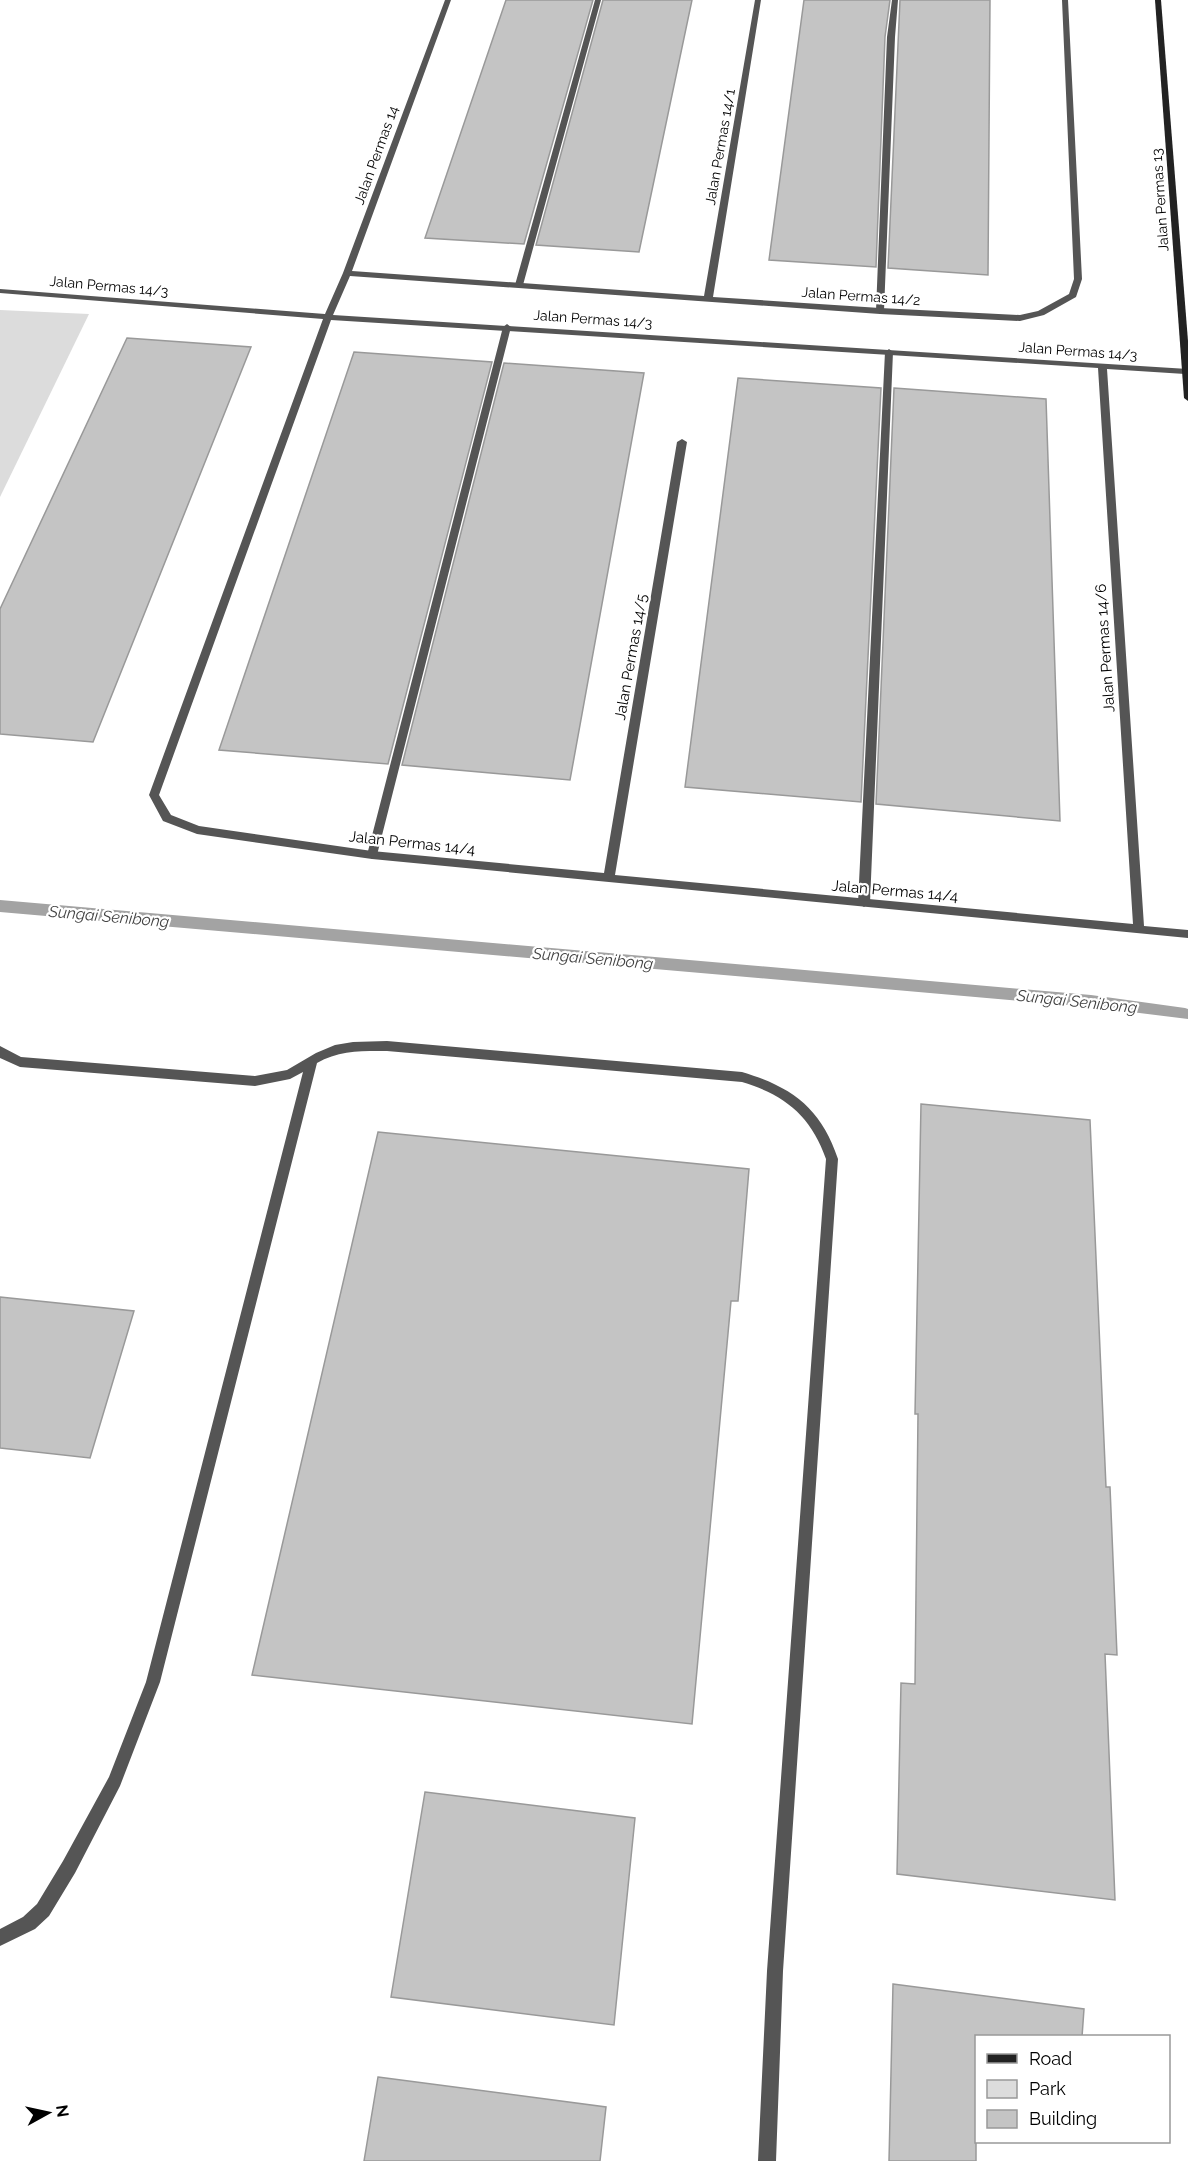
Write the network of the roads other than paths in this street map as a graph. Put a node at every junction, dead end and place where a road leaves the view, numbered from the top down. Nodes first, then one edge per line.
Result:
1 (448, 0) edge
2 (598, 0) edge
3 (758, 0) edge
4 (895, 0) edge
5 (1065, 0) edge
6 (1158, 0) edge
7 (346, 273) junction
8 (519, 285) junction
9 (0, 291) edge
10 (708, 299) junction
11 (880, 311) junction
12 (327, 317) junction
13 (1185, 319) edge
14 (507, 327) junction
15 (889, 352) junction
16 (1102, 366) junction
17 (1185, 371) junction
18 (1188, 398) edge
19 (682, 442) dead end
20 (372, 855) junction
21 (609, 878) junction
22 (864, 903) junction
23 (1139, 929) junction
24 (1188, 934) edge
25 (0, 1051) edge
26 (312, 1061) junction
27 (0, 1938) edge
28 (767, 2161) edge

1 - 7 street, Jalan Permas 14
2 - 8 street
3 - 10 street, Jalan Permas 14/1
4 - 11 street
5 - 11 street, Jalan Permas 14/2
6 - 13 main road, Jalan Permas 13
7 - 8 street, Jalan Permas 14/2
7 - 12 street, Jalan Permas 14
8 - 10 street, Jalan Permas 14/2
9 - 12 street, Jalan Permas 14/3
10 - 11 street, Jalan Permas 14/2
12 - 14 street, Jalan Permas 14/3
12 - 20 street, Jalan Permas 14/4
13 - 17 main road, Jalan Permas 13
14 - 15 street, Jalan Permas 14/3
14 - 20 street
15 - 16 street, Jalan Permas 14/3
15 - 22 street
16 - 17 street, Jalan Permas 14/3
16 - 23 street, Jalan Permas 14/6
17 - 18 main road, Jalan Permas 13
19 - 21 street, Jalan Permas 14/5
20 - 21 street, Jalan Permas 14/4
21 - 22 street, Jalan Permas 14/4
22 - 23 street, Jalan Permas 14/4
23 - 24 street, Jalan Permas 14/4
25 - 26 street
26 - 27 street
26 - 28 street

